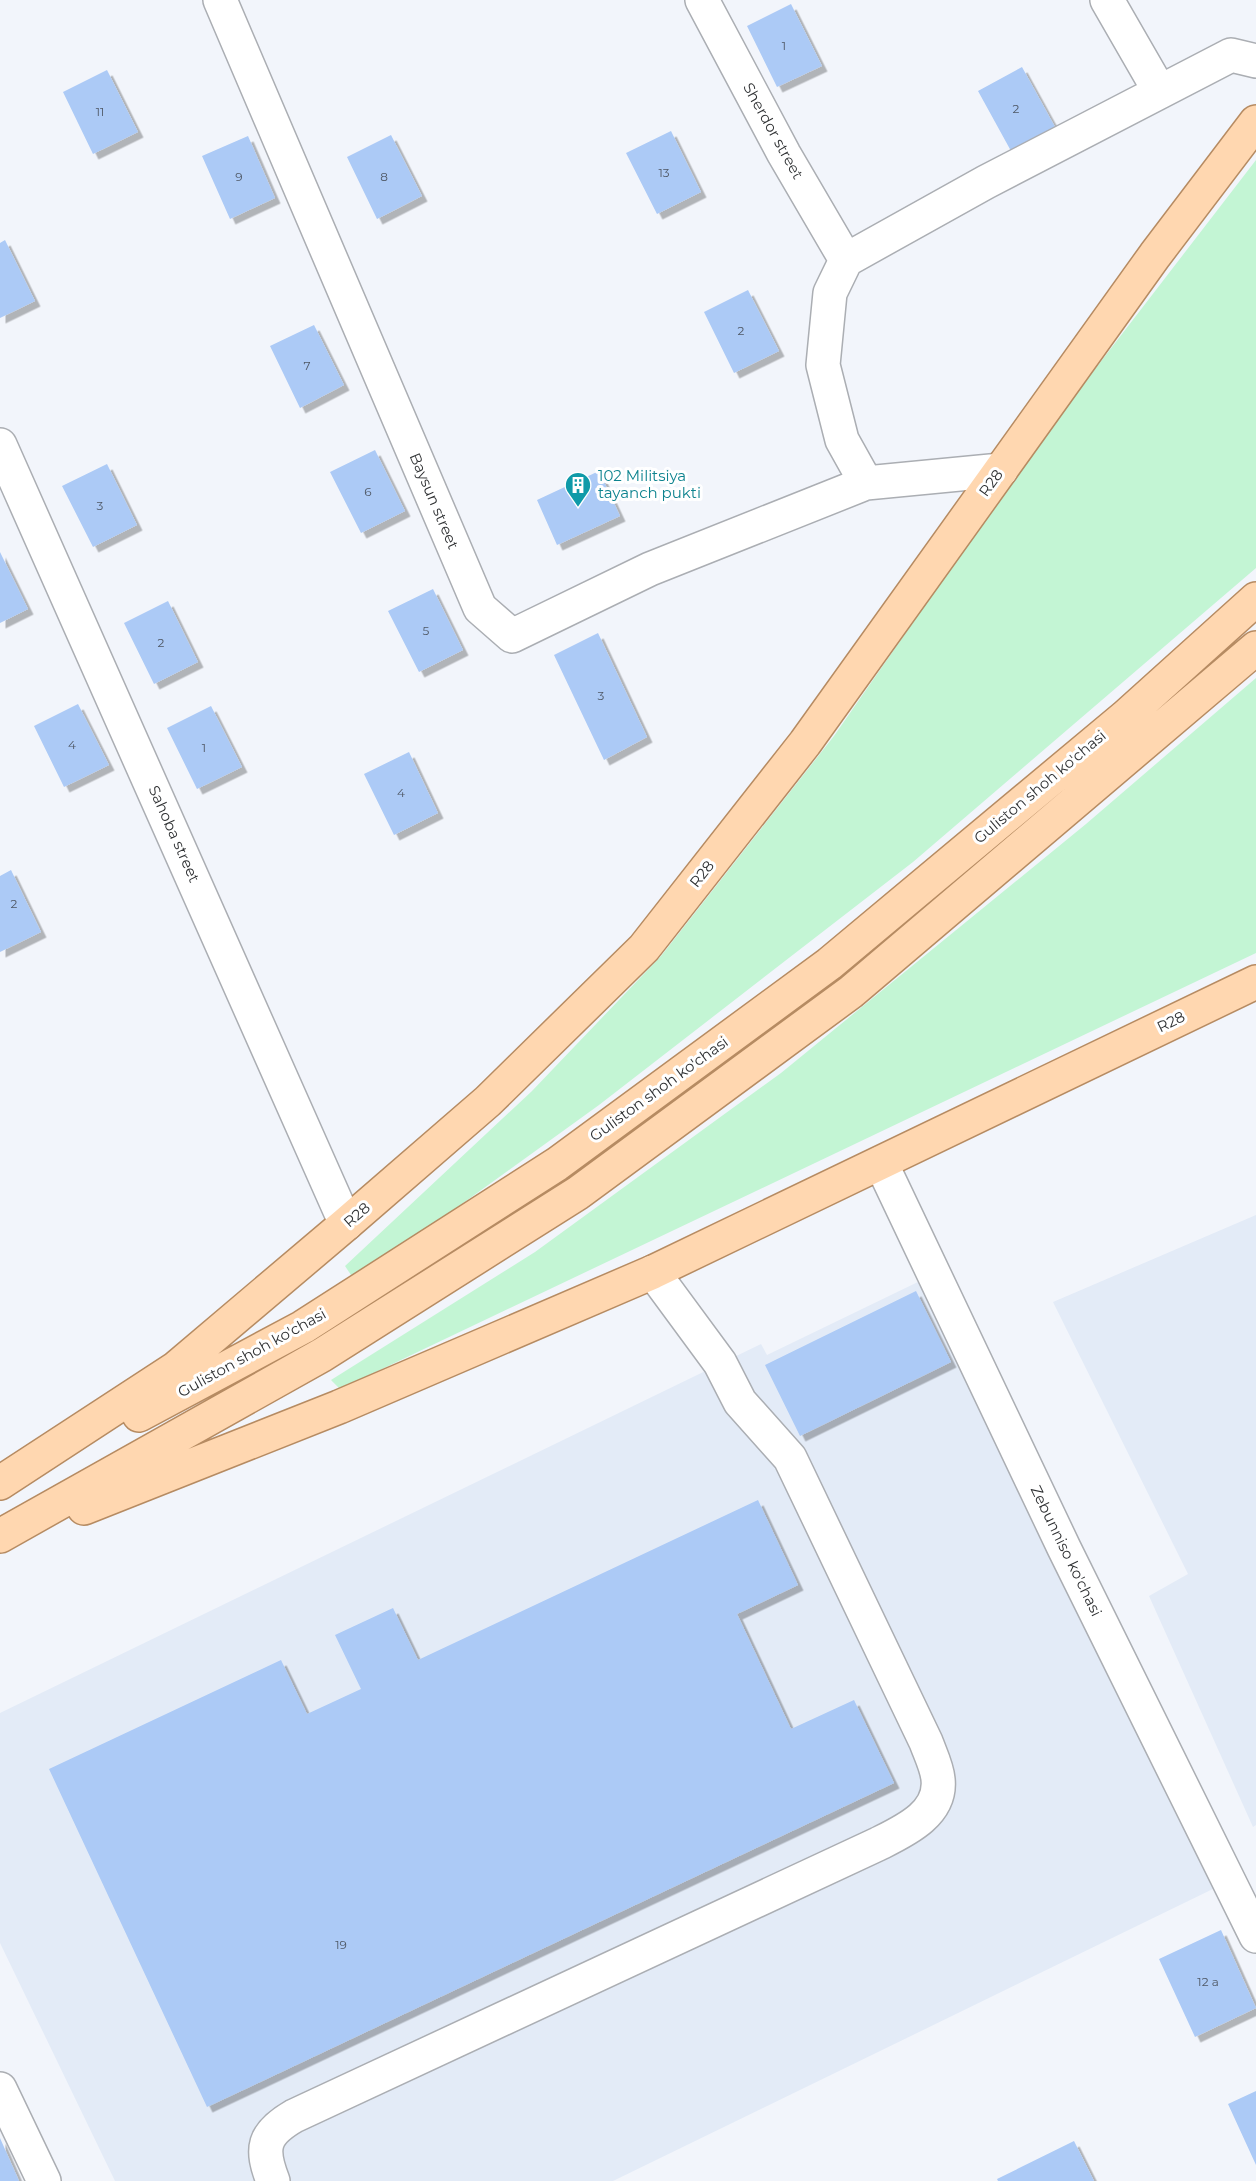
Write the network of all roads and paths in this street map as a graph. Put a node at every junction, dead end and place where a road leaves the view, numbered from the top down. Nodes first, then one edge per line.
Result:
1 (219, 0) edge
2 (702, 0) edge
3 (1107, 0) edge
4 (1256, 61) edge
5 (1160, 92) junction
6 (1256, 123) edge
7 (846, 260) junction
8 (0, 445) edge
9 (1001, 470) junction
10 (866, 483) junction
11 (1256, 599) edge
12 (1256, 648) edge
13 (1256, 982) edge
14 (881, 1163) junction
15 (346, 1224) junction
16 (653, 1272) junction
17 (0, 1483) edge
18 (0, 1490) edge
19 (0, 1536) edge
20 (0, 1541) edge
21 (1256, 1936) edge
22 (0, 2089) edge
23 (44, 2181) edge
24 (273, 2181) edge

1 - 10 street, Baysun street
2 - 7 street, Sherdor street
3 - 5 street
4 - 5 street
5 - 7 street
6 - 9 main road, R28
7 - 10 street
8 - 15 street, Sahoba street
9 - 10 street
9 - 15 main road, R28
11 - 18 main road, Guliston shoh ko'chasi
12 - 19 main road
13 - 14 main road, R28
14 - 16 main road, R28
14 - 21 street, Zebunniso ko'chasi
15 - 17 main road, R28
16 - 20 main road, R28
16 - 24 street
22 - 23 street

